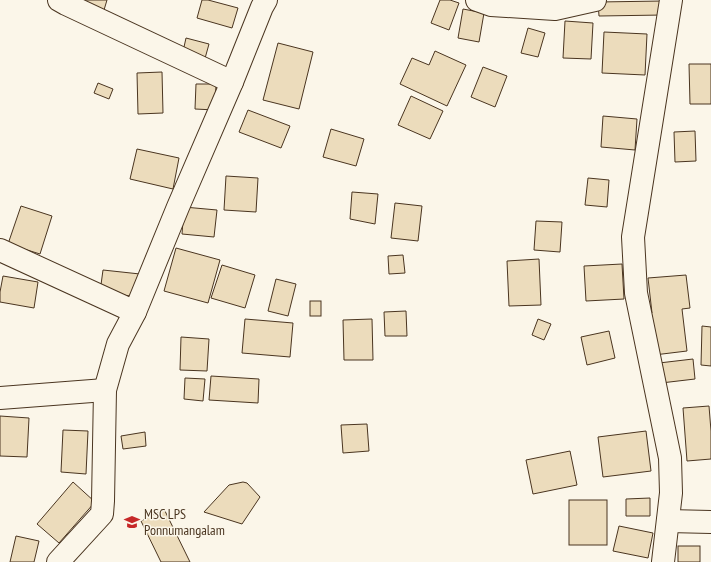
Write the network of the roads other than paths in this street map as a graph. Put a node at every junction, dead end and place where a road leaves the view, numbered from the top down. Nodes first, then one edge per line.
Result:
1 (59, 0) edge
2 (477, 0) edge
3 (595, 0) edge
4 (672, 0) edge
5 (259, 2) edge
6 (232, 82) junction
7 (0, 250) edge
8 (136, 312) junction
9 (105, 390) junction
10 (0, 398) edge
11 (668, 521) junction
12 (711, 522) edge
13 (58, 562) edge
14 (663, 562) edge

1 - 6 street
2 - 3 street
4 - 11 street
5 - 6 street
6 - 8 street
7 - 8 street
8 - 9 street
9 - 10 street
9 - 13 street
11 - 12 street
11 - 14 street

